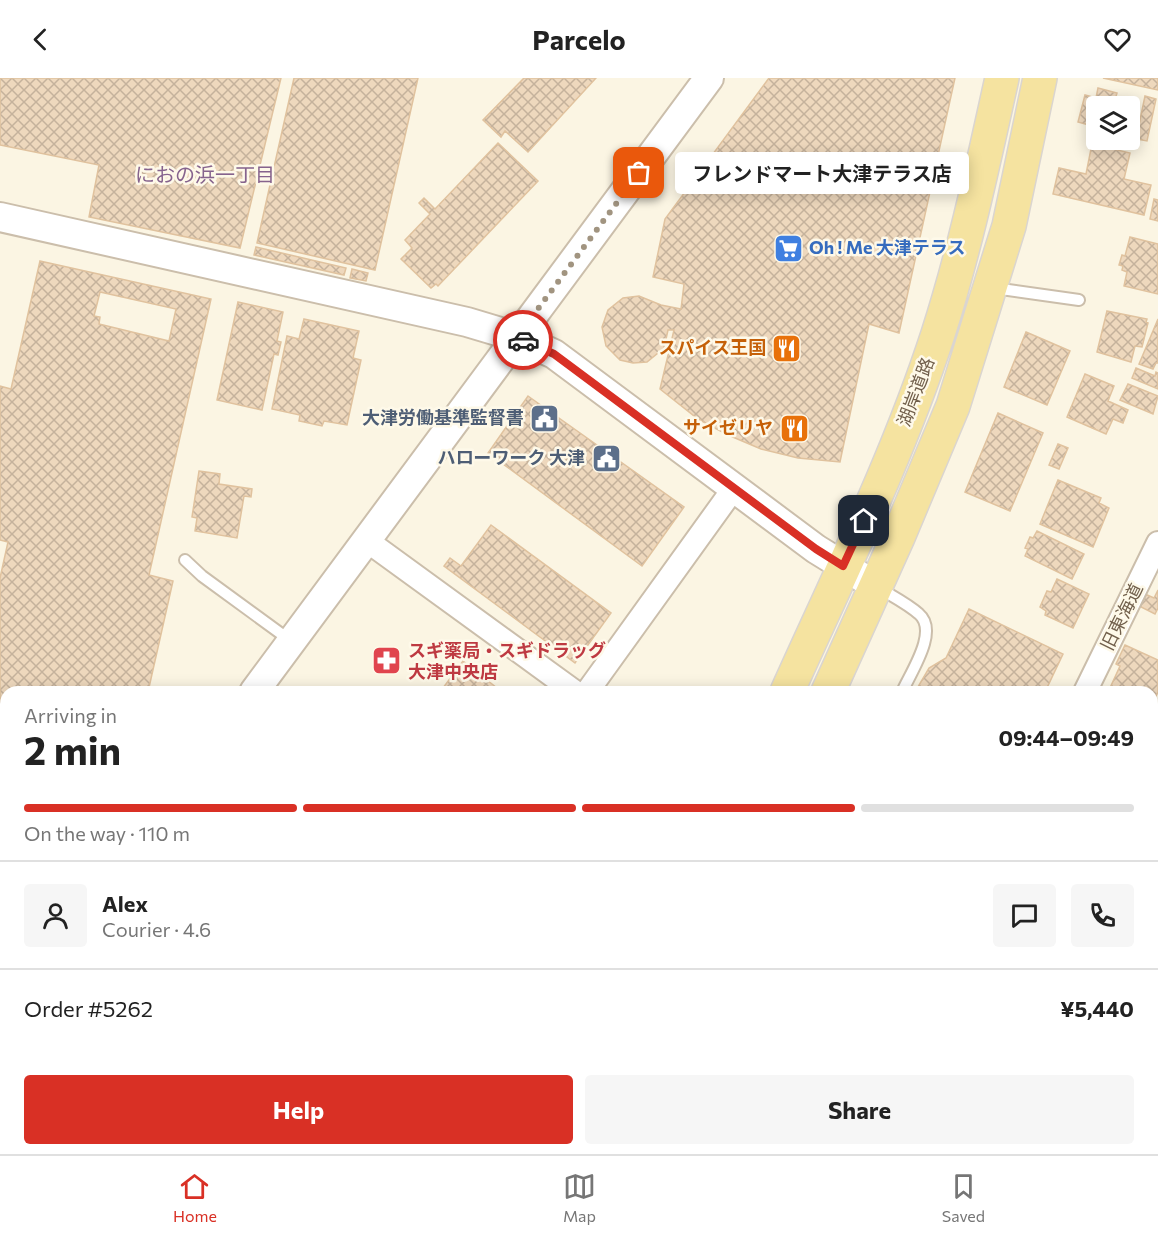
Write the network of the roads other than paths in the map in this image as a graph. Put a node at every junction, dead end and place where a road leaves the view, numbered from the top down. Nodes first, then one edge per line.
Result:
1 (709, 78) edge
2 (1002, 78) edge
3 (1040, 78) edge
4 (0, 217) edge
5 (990, 287) junction
6 (1079, 300) dead end
7 (517, 337) junction
8 (734, 488) junction
9 (366, 540) junction
10 (1158, 543) edge
11 (185, 560) dead end
12 (843, 566) junction
13 (876, 586) junction
14 (292, 641) junction
15 (258, 686) edge
16 (567, 686) edge
17 (591, 686) edge
18 (790, 686) edge
19 (831, 686) edge
20 (905, 686) edge
21 (1088, 686) edge

1 - 7 street
2 - 12 main road, 湖岸道路
3 - 5 main road, 湖岸道路
4 - 7 street
5 - 6 lane
5 - 13 main road, 湖岸道路
7 - 8 street
7 - 9 street
8 - 12 street
8 - 17 street
9 - 14 street
9 - 16 street
10 - 21 street, 旧東海道
11 - 14 lane
12 - 13 street
12 - 18 main road, 湖岸道路
13 - 19 main road, 湖岸道路
13 - 20 lane
14 - 15 street

